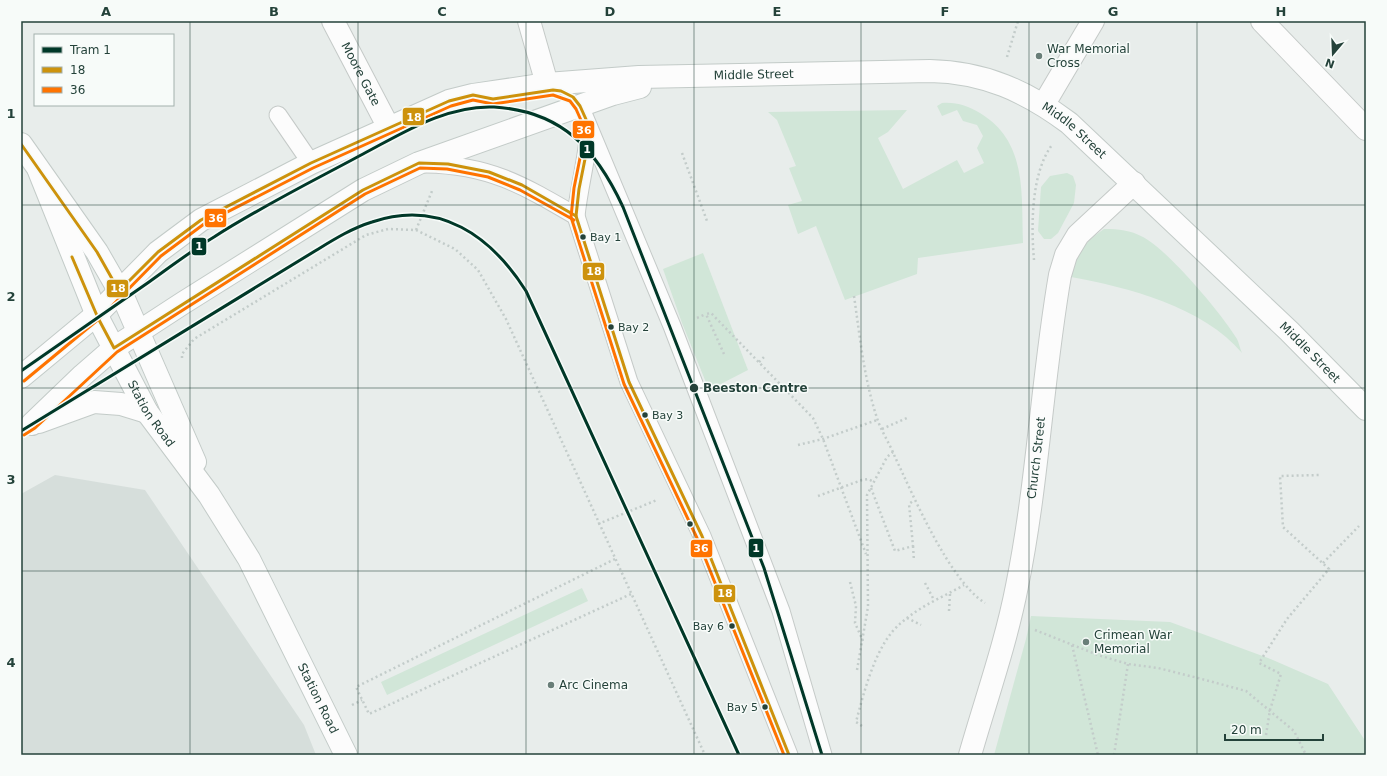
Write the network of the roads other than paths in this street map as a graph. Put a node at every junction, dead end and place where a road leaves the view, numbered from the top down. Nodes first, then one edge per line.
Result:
1 (333, 21) edge
2 (529, 21) edge
3 (1093, 21) edge
4 (1262, 21) edge
5 (686, 76) junction
6 (547, 84) junction
7 (473, 95) junction
8 (1044, 104) junction
9 (580, 106) junction
10 (278, 115) dead end
11 (589, 126) junction
12 (389, 128) junction
13 (1366, 129) edge
14 (21, 144) edge
15 (311, 163) junction
16 (419, 163) junction
17 (39, 171) junction
18 (1134, 183) junction
19 (576, 216) junction
20 (119, 291) junction
21 (97, 314) junction
22 (140, 332) junction
23 (114, 348) junction
24 (21, 377) edge
25 (1366, 409) edge
26 (147, 412) junction
27 (26, 427) edge
28 (209, 495) junction
29 (346, 755) edge
30 (789, 755) edge
31 (823, 755) edge
32 (970, 755) edge

1 - 12 main road, Moore Gate
2 - 6 main road
3 - 8 main road
4 - 13 main road
5 - 6 main road, Middle Street
5 - 8 main road, Middle Street
5 - 9 main road, Middle Street
6 - 7 main road, Middle Street
7 - 9 main road
7 - 12 main road, Middle Street
8 - 18 main road, Middle Street
9 - 11 lane
9 - 16 main road, Middle Street
10 - 15 lane
11 - 19 lane
11 - 31 lane
12 - 15 main road, Middle Street
14 - 17 main road, Station Road
15 - 20 main road, Middle Street
16 - 19 lane
16 - 22 main road, Middle Street
17 - 20 main road, Station Road
17 - 21 main road, Station Road
18 - 25 main road, Middle Street
18 - 32 main road, Church Street
19 - 30 lane
20 - 21 main road, Middle Street
20 - 22 main road, Station Road
21 - 23 main road, Station Road
21 - 24 main road, Middle Street
22 - 23 main road, Middle Street
22 - 28 main road, Station Road
23 - 26 main road, Station Road
23 - 27 main road, Middle Street
26 - 27 main road, Middle Street
26 - 28 main road, Station Road
28 - 29 main road, Station Road

